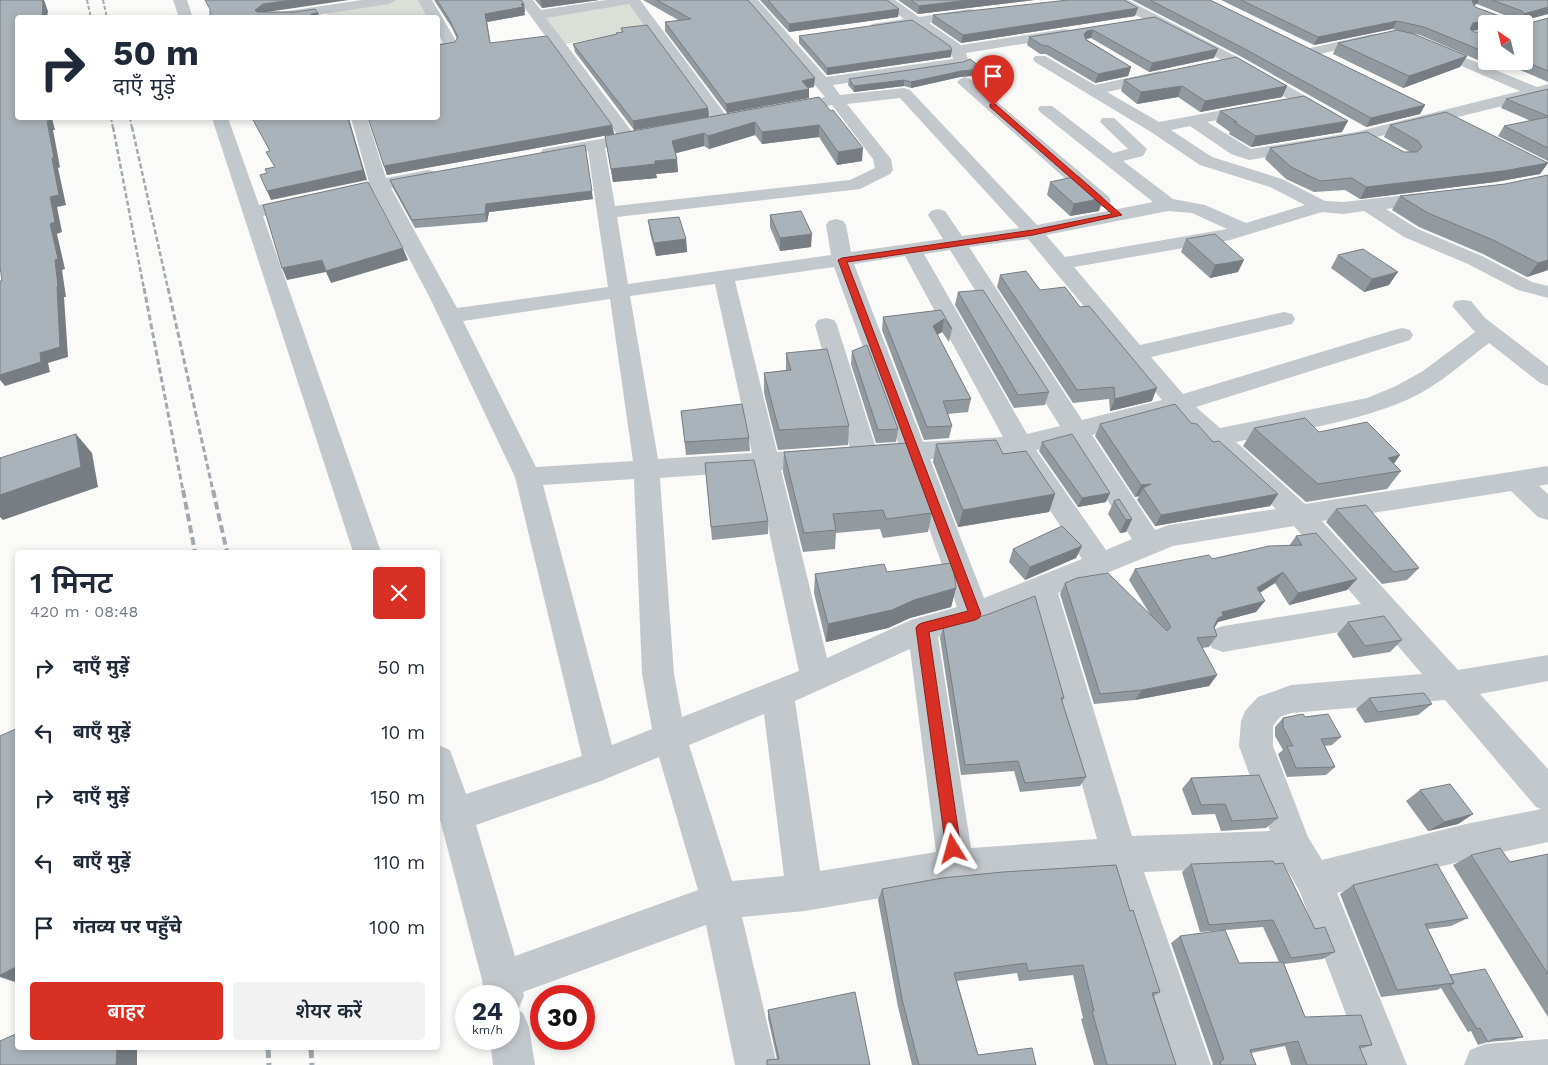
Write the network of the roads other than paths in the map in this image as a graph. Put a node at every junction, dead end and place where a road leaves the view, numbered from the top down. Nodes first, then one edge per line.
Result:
1 (180, 0) edge
2 (389, 0) edge
3 (425, 0) edge
4 (526, 0) edge
5 (632, 0) edge
6 (751, 0) edge
7 (886, 0) edge
8 (1118, 0) edge
9 (987, 11) edge
10 (327, 13) edge
11 (185, 15) edge
12 (303, 15) edge
13 (433, 15) edge
14 (537, 15) junction
15 (1158, 19) junction
16 (916, 21) junction
17 (1129, 23) edge
18 (440, 25) edge
19 (859, 29) edge
20 (1082, 31) edge
21 (1392, 35) edge
22 (1414, 40) edge
23 (1293, 43) edge
24 (440, 48) edge
25 (958, 50) junction
26 (1311, 52) junction
27 (1040, 59) dead end
28 (1234, 61) junction
29 (1337, 65) edge
30 (1208, 67) edge
31 (1130, 69) edge
32 (1172, 74) edge
33 (1146, 79) junction
34 (822, 82) junction
35 (965, 82) dead end
36 (1093, 90) junction
37 (1542, 91) edge
38 (835, 100) junction
39 (1300, 100) junction
40 (1425, 107) edge
41 (1046, 109) dead end
42 (770, 113) edge
43 (1442, 115) junction
44 (742, 118) edge
45 (221, 120) edge
46 (359, 120) edge
47 (1193, 120) junction
48 (723, 122) junction
49 (1108, 122) dead end
50 (1460, 124) edge
51 (704, 125) edge
52 (1157, 128) junction
53 (657, 134) edge
54 (1363, 135) junction
55 (629, 139) junction
56 (1379, 144) edge
57 (596, 145) junction
58 (530, 157) edge
59 (1110, 159) junction
60 (445, 172) edge
61 (379, 184) junction
62 (1450, 196) edge
63 (1168, 205) junction
64 (1321, 206) junction
65 (1368, 206) junction
66 (253, 212) junction
67 (606, 213) junction
68 (938, 215) dead end
69 (1118, 215) junction
70 (836, 225) dead end
71 (1245, 230) junction
72 (1033, 232) junction
73 (955, 244) junction
74 (912, 250) junction
75 (842, 260) junction
76 (1059, 264) junction
77 (724, 277) junction
78 (619, 292) junction
79 (1548, 292) edge
80 (1463, 306) dead end
81 (450, 316) junction
82 (1284, 319) dead end
83 (826, 325) dead end
84 (1490, 332) junction
85 (1402, 335) dead end
86 (1135, 353) junction
87 (1548, 353) edge
88 (1527, 362) junction
89 (1548, 378) edge
90 (1178, 404) junction
91 (1075, 430) junction
92 (1216, 438) junction
93 (1020, 444) junction
94 (914, 452) junction
95 (865, 455) junction
96 (766, 462) junction
97 (647, 470) junction
98 (1548, 475) edge
99 (528, 476) junction
100 (1516, 480) junction
101 (1548, 510) edge
102 (1300, 515) junction
103 (1149, 544) junction
104 (366, 550) edge
105 (1100, 564) junction
106 (1042, 588) junction
107 (1386, 612) junction
108 (975, 614) junction
109 (922, 628) junction
110 (1224, 638) dead end
111 (1548, 668) edge
112 (816, 678) junction
113 (1452, 685) junction
114 (778, 694) junction
115 (670, 737) junction
116 (601, 764) junction
117 (440, 767) edge
118 (1548, 795) edge
119 (456, 815) junction
120 (1548, 825) edge
121 (1294, 848) junction
122 (1120, 856) junction
123 (956, 867) junction
124 (1314, 881) junction
125 (805, 892) junction
126 (720, 901) junction
127 (502, 985) edge
128 (510, 985) edge
129 (512, 1050) edge
130 (1548, 1060) edge
131 (514, 1065) edge
132 (756, 1065) edge
133 (1190, 1065) edge
134 (1386, 1065) edge
135 (1484, 1065) edge

1 - 11 street
2 - 10 street
3 - 13 street
4 - 14 street
5 - 14 street
5 - 48 street
6 - 34 street
7 - 16 street
8 - 15 street
9 - 16 street
10 - 12 street
14 - 55 street
15 - 17 street
15 - 28 street
16 - 19 street
16 - 25 street
18 - 24 street
20 - 25 street
21 - 26 street
22 - 37 street
23 - 26 street
25 - 34 street
26 - 29 street
27 - 36 street
28 - 30 street
28 - 39 street
31 - 33 street
32 - 33 street
33 - 36 street
34 - 38 street
35 - 69 street
36 - 52 street
37 - 43 street
38 - 42 street
38 - 67 street
38 - 72 street
39 - 47 street
39 - 54 street
40 - 43 street
41 - 59 street
43 - 50 street
43 - 54 street
44 - 48 street
45 - 66 street
46 - 61 street
47 - 52 street
47 - 54 street
48 - 51 street
49 - 59 street
52 - 64 street
53 - 55 street
54 - 56 street
55 - 57 street
57 - 58 street
57 - 67 street
59 - 63 street
60 - 61 street
61 - 66 street
61 - 81 street
62 - 65 street
63 - 69 street
63 - 71 street
64 - 65 street
64 - 71 street
65 - 79 street
66 - 104 street
67 - 78 street
68 - 73 street
69 - 72 street
70 - 75 street
71 - 76 street
72 - 73 street
72 - 76 street
73 - 74 street
73 - 91 street
74 - 75 street
74 - 93 street
75 - 77 street
75 - 94 street
76 - 86 street
77 - 78 street
77 - 96 street
78 - 81 street
78 - 97 street
80 - 84 street
81 - 99 street
82 - 86 street
83 - 95 street
84 - 88 street
84 - 92 street
85 - 90 street
86 - 90 street
87 - 88 street
88 - 89 street
90 - 91 street
90 - 92 street
91 - 93 street
91 - 103 street
92 - 102 street
93 - 94 street
93 - 105 street
94 - 95 street
94 - 108 street
95 - 96 street
96 - 97 street
96 - 112 street
97 - 99 street
97 - 115 street
98 - 100 street
99 - 116 street
100 - 101 street
100 - 102 street
102 - 103 street
102 - 107 street
103 - 105 street
105 - 106 street
106 - 108 street
106 - 122 street
107 - 110 street
107 - 113 street
108 - 109 street
109 - 112 street
109 - 123 street
111 - 113 street
112 - 114 street
113 - 118 street
113 - 121 street
114 - 115 street
114 - 125 street
115 - 116 street
115 - 126 street
116 - 119 street
117 - 119 street
119 - 127 street
120 - 124 street
121 - 122 street
121 - 124 street
122 - 123 street
122 - 133 street
123 - 125 street
124 - 134 street
125 - 126 street
126 - 128 street
126 - 132 street
129 - 131 street
130 - 135 street

